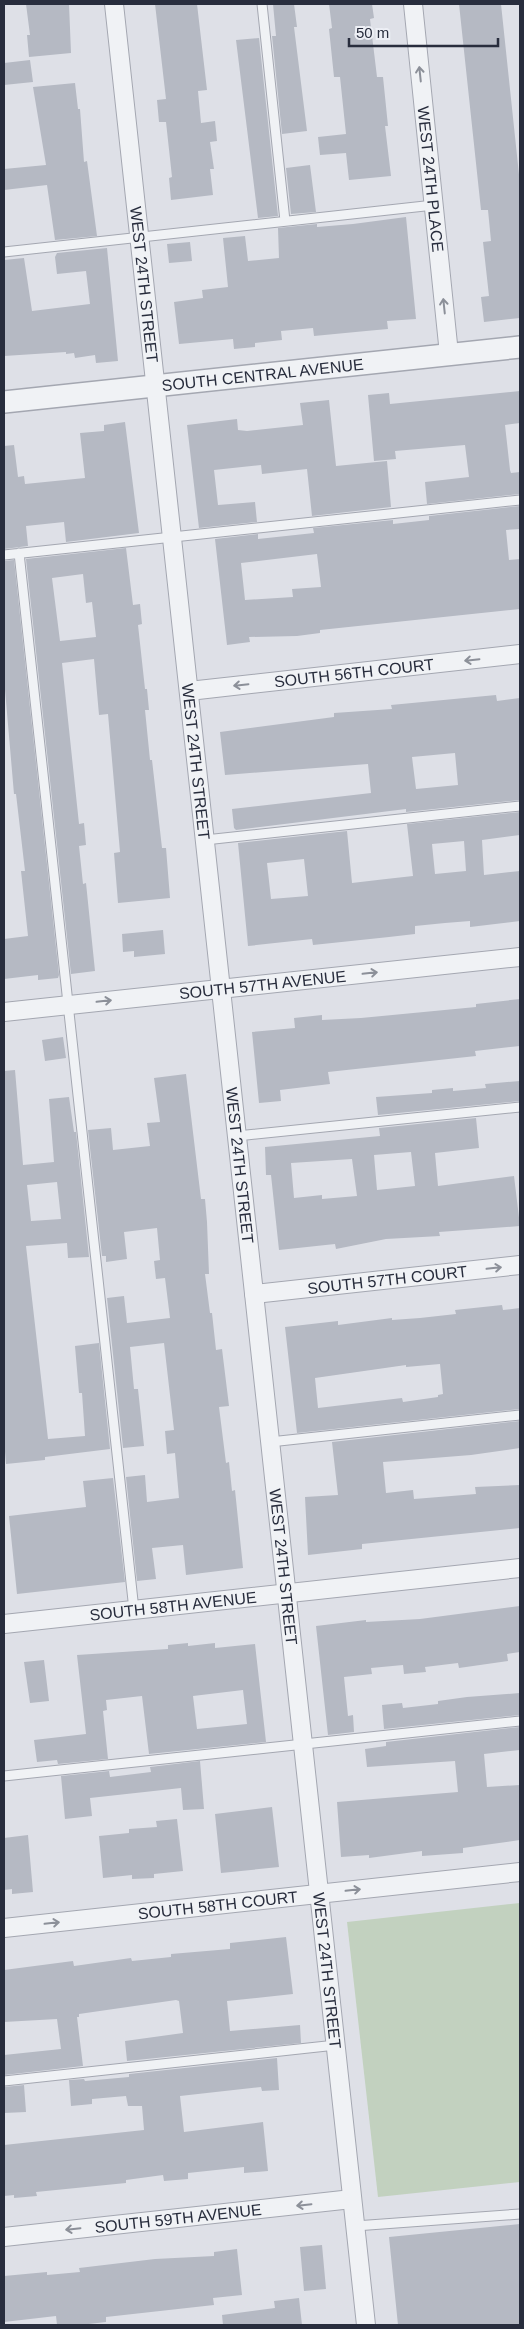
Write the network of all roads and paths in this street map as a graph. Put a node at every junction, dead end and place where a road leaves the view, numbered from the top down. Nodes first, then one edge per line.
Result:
1 (114, 4) edge
2 (262, 4) edge
3 (413, 4) edge
4 (434, 205) junction
5 (285, 221) junction
6 (139, 237) junction
7 (4, 252) edge
8 (520, 347) edge
9 (449, 354) junction
10 (155, 386) junction
11 (4, 402) edge
12 (520, 500) edge
13 (171, 537) junction
14 (19, 553) junction
15 (4, 555) edge
16 (520, 654) edge
17 (188, 691) junction
18 (520, 806) edge
19 (204, 840) junction
20 (520, 956) edge
21 (221, 989) junction
22 (68, 1005) junction
23 (4, 1012) edge
24 (520, 1107) edge
25 (237, 1136) junction
26 (520, 1265) edge
27 (254, 1294) junction
28 (520, 1415) edge
29 (270, 1442) junction
30 (520, 1568) edge
31 (286, 1593) junction
32 (134, 1610) junction
33 (4, 1624) edge
34 (520, 1721) edge
35 (303, 1744) junction
36 (4, 1776) edge
37 (520, 1872) edge
38 (319, 1894) junction
39 (4, 1928) edge
40 (336, 2045) junction
41 (4, 2081) edge
42 (352, 2199) junction
43 (520, 2214) edge
44 (355, 2226) junction
45 (4, 2237) edge
46 (366, 2325) edge

1 - 6 street, WEST 24TH STREET
2 - 5 lane
4 -> 3 street, WEST 24TH PLACE
4 - 5 lane
9 -> 4 street, WEST 24TH PLACE
5 - 6 lane
6 - 7 lane
6 - 10 street, WEST 24TH STREET
8 - 9 street, SOUTH CENTRAL AVENUE
9 - 10 street, SOUTH CENTRAL AVENUE
10 - 11 street, SOUTH CENTRAL AVENUE
10 - 13 street, WEST 24TH STREET
12 - 13 lane
13 - 14 lane
13 - 17 street, WEST 24TH STREET
14 - 15 lane
14 - 22 lane
16 -> 17 street, SOUTH 56TH COURT
17 - 19 street, WEST 24TH STREET
18 - 19 lane
19 - 21 street, WEST 24TH STREET
21 -> 20 street, SOUTH 57TH AVENUE
22 -> 21 street, SOUTH 57TH AVENUE
21 - 25 street, WEST 24TH STREET
22 - 23 street, SOUTH 57TH AVENUE
22 - 32 lane
24 - 25 lane
25 - 27 street, WEST 24TH STREET
27 -> 26 street, SOUTH 57TH COURT
27 - 29 street, WEST 24TH STREET
28 - 29 lane
29 - 31 street, WEST 24TH STREET
30 - 31 street, SOUTH 58TH AVENUE
31 - 32 street, SOUTH 58TH AVENUE
31 - 35 street, WEST 24TH STREET
32 - 33 street, SOUTH 58TH AVENUE
34 - 35 lane
35 - 36 lane
35 - 38 street, WEST 24TH STREET
38 -> 37 street, SOUTH 58TH COURT
39 -> 38 street, SOUTH 58TH COURT
38 - 40 street, WEST 24TH STREET
40 - 41 lane
40 - 42 street, WEST 24TH STREET
42 - 44 street, WEST 24TH STREET
42 -> 45 street, SOUTH 59TH AVENUE
43 - 44 lane
44 - 46 street, WEST 24TH STREET

